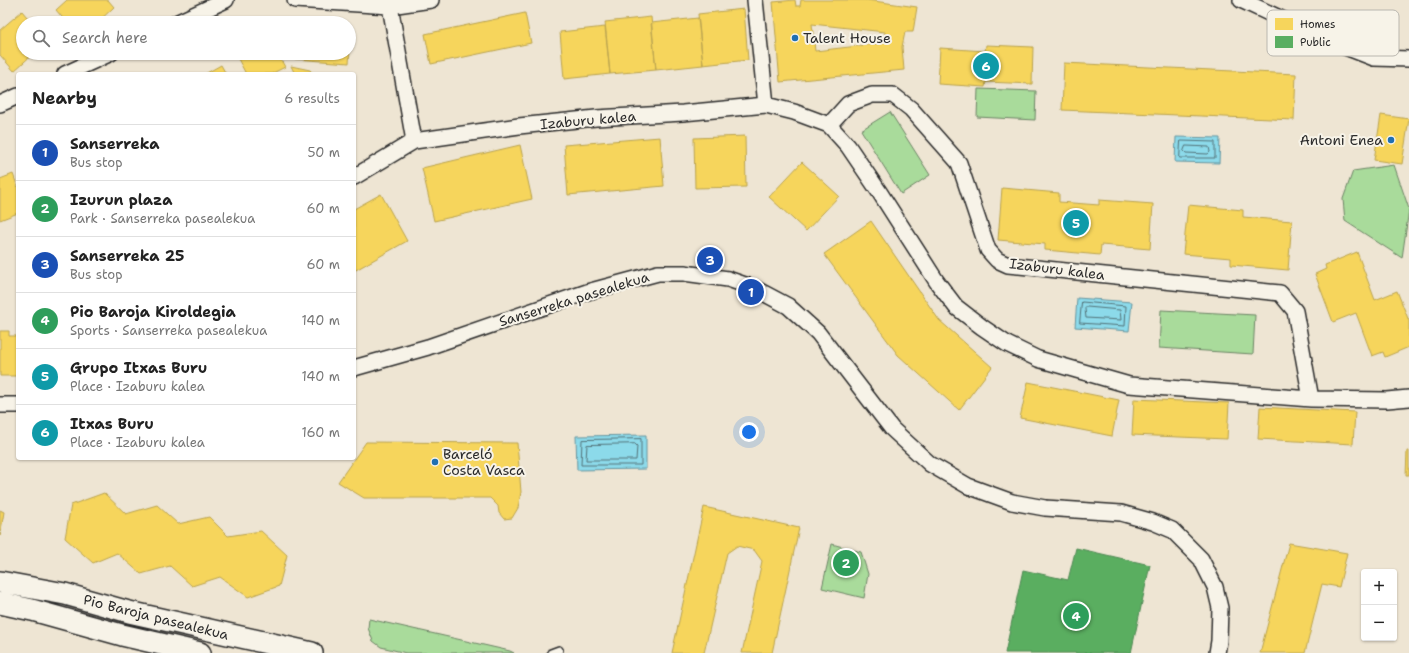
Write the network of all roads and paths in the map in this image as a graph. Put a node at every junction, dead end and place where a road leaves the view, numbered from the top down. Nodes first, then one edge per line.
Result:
1 (226, 0) edge
2 (295, 0) edge
3 (432, 0) edge
4 (755, 0) edge
5 (1241, 0) edge
6 (374, 2) edge
7 (390, 6) junction
8 (1267, 12) edge
9 (191, 16) edge
10 (1369, 56) edge
11 (1409, 59) edge
12 (96, 60) edge
13 (69, 72) edge
14 (16, 97) edge
15 (0, 104) edge
16 (766, 105) junction
17 (828, 125) junction
18 (414, 142) junction
19 (356, 176) edge
20 (356, 367) edge
21 (1409, 398) edge
22 (1312, 399) junction
23 (0, 405) edge
24 (16, 405) edge
25 (0, 582) edge
26 (0, 604) edge
27 (559, 650) dead end
28 (200, 653) edge
29 (312, 653) edge
30 (551, 653) edge
31 (1217, 653) edge

1 - 9 street
2 - 6 street
3 - 7 street
4 - 16 street
5 - 8 street
6 - 7 street
7 - 18 street
10 - 11 street
12 - 13 street
14 - 15 street
16 - 17 street, Izaburu kalea
16 - 18 street, Izaburu kalea
17 - 22 street, Izaburu kalea
17 - 22 street, Izaburu kalea
18 - 19 street, Izaburu kalea
20 - 31 street, Sanserreka pasealekua
21 - 22 street, Izaburu kalea
23 - 24 street
25 - 29 main road, Pio Baroja pasealekua
26 - 28 main road, Pio Baroja pasealekua
27 - 30 lane

